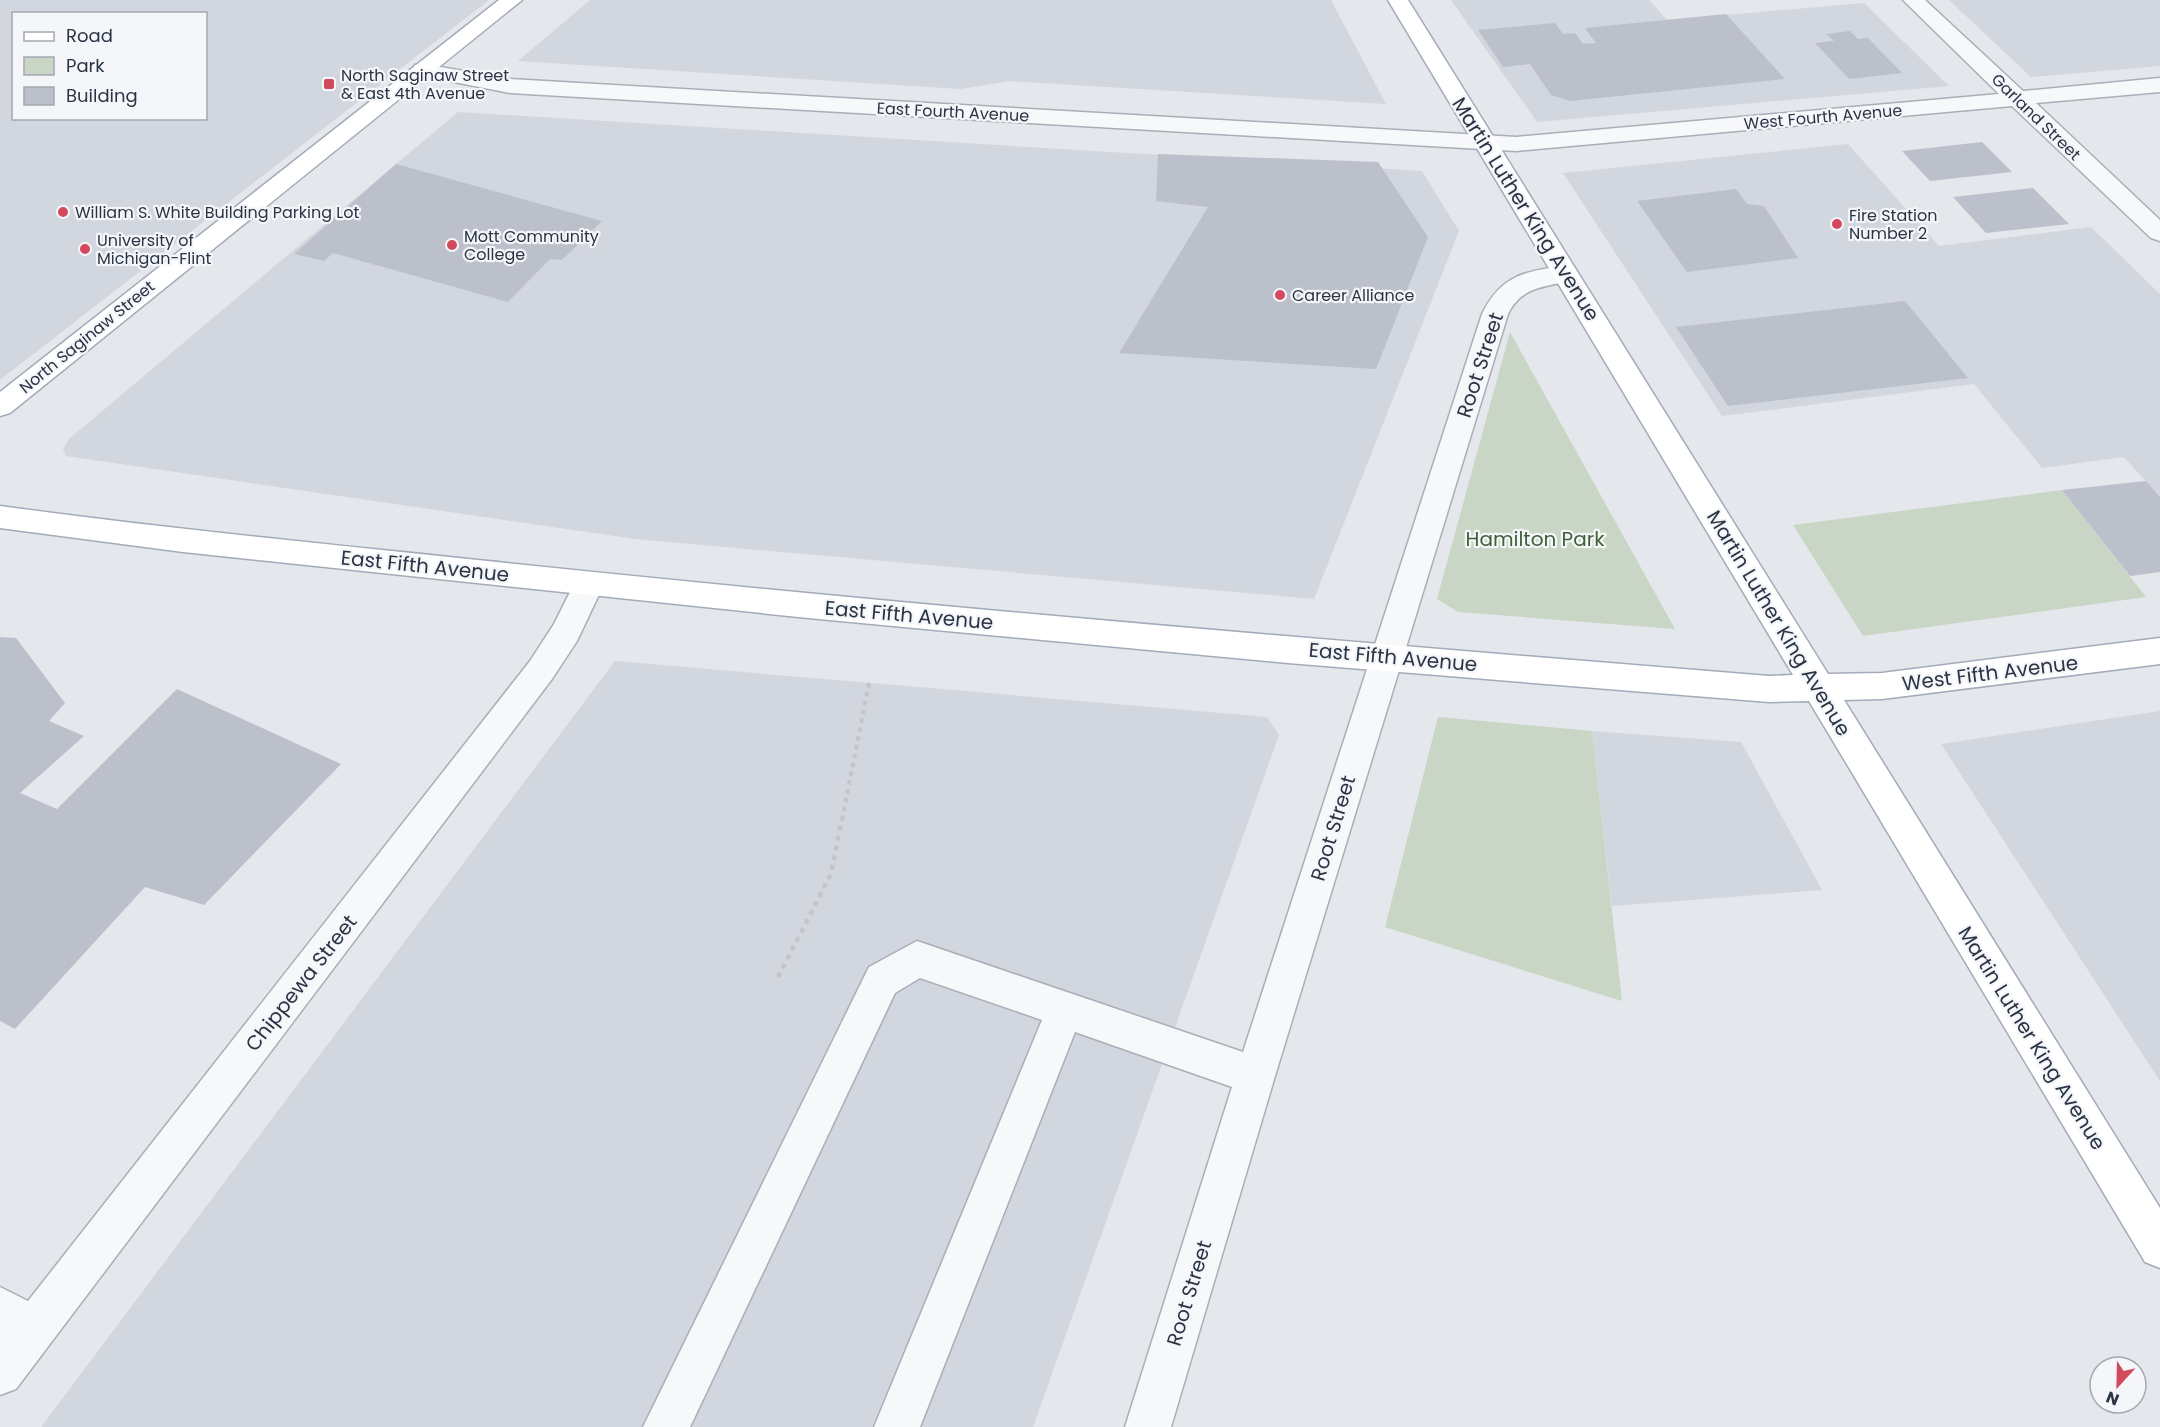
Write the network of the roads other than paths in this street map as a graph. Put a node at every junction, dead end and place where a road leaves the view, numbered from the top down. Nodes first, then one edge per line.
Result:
1 (512, 0) edge
2 (1398, 0) edge
3 (1913, 0) edge
4 (423, 70) junction
5 (2160, 85) edge
6 (2017, 99) junction
7 (1485, 142) junction
8 (2160, 233) edge
9 (1566, 274) junction
10 (0, 406) edge
11 (0, 517) edge
12 (589, 584) junction
13 (2160, 651) edge
14 (1387, 656) junction
15 (1819, 689) junction
16 (1065, 1010) junction
17 (1255, 1076) junction
18 (2160, 1247) edge
19 (17, 1319) edge
20 (0, 1373) edge
21 (666, 1427) edge
22 (897, 1427) edge
23 (1148, 1427) edge

1 - 4 main road, North Saginaw Street
2 - 7 main road, Martin Luther King Avenue
3 - 6 street, Garland Street
4 - 7 street, East Fourth Avenue
4 - 10 main road, North Saginaw Street
5 - 6 street, West Fourth Avenue
6 - 7 street, West Fourth Avenue
6 - 8 street, Garland Street
7 - 9 main road, Martin Luther King Avenue
9 - 14 street, Root Street
9 - 15 main road, Martin Luther King Avenue
11 - 12 main road, East Fifth Avenue
12 - 14 main road, East Fifth Avenue
12 - 19 street, Chippewa Street
13 - 15 main road, West Fifth Avenue
14 - 15 main road, East Fifth Avenue
14 - 17 street, Root Street
15 - 18 main road, Martin Luther King Avenue
16 - 17 street
16 - 21 street
16 - 22 street
17 - 23 street, Root Street
19 - 20 street, Chippewa Street

